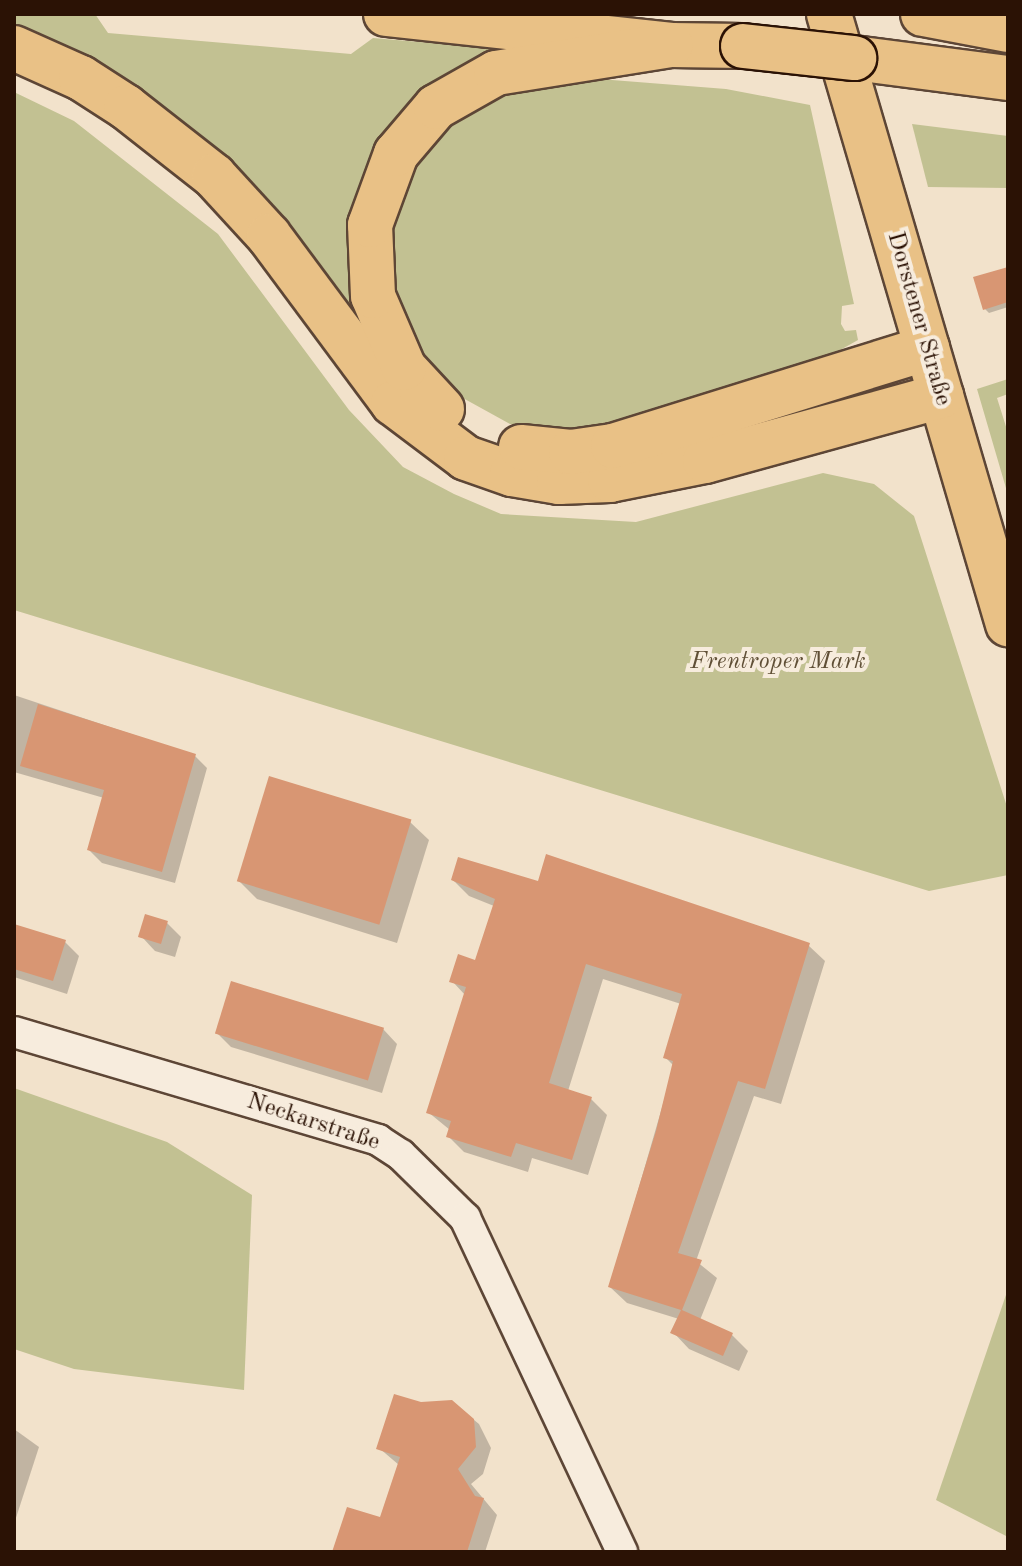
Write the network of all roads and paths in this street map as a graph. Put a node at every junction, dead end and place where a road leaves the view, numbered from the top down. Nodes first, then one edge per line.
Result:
1 (386, 14) edge
2 (829, 14) edge
3 (925, 14) edge
4 (1008, 30) edge
5 (671, 45) junction
6 (14, 48) edge
7 (1008, 78) edge
8 (927, 348) junction
9 (941, 396) junction
10 (1008, 624) edge
11 (14, 1032) edge
12 (622, 1552) edge

1 - 5 main road
2 - 8 main road, Dorstener Straße
3 - 4 main road
5 - 7 main road, bridge
5 - 8 main road
6 - 9 main road
8 - 9 main road, Dorstener Straße
9 - 10 main road, Dorstener Straße
11 - 12 street, Neckarstraße

